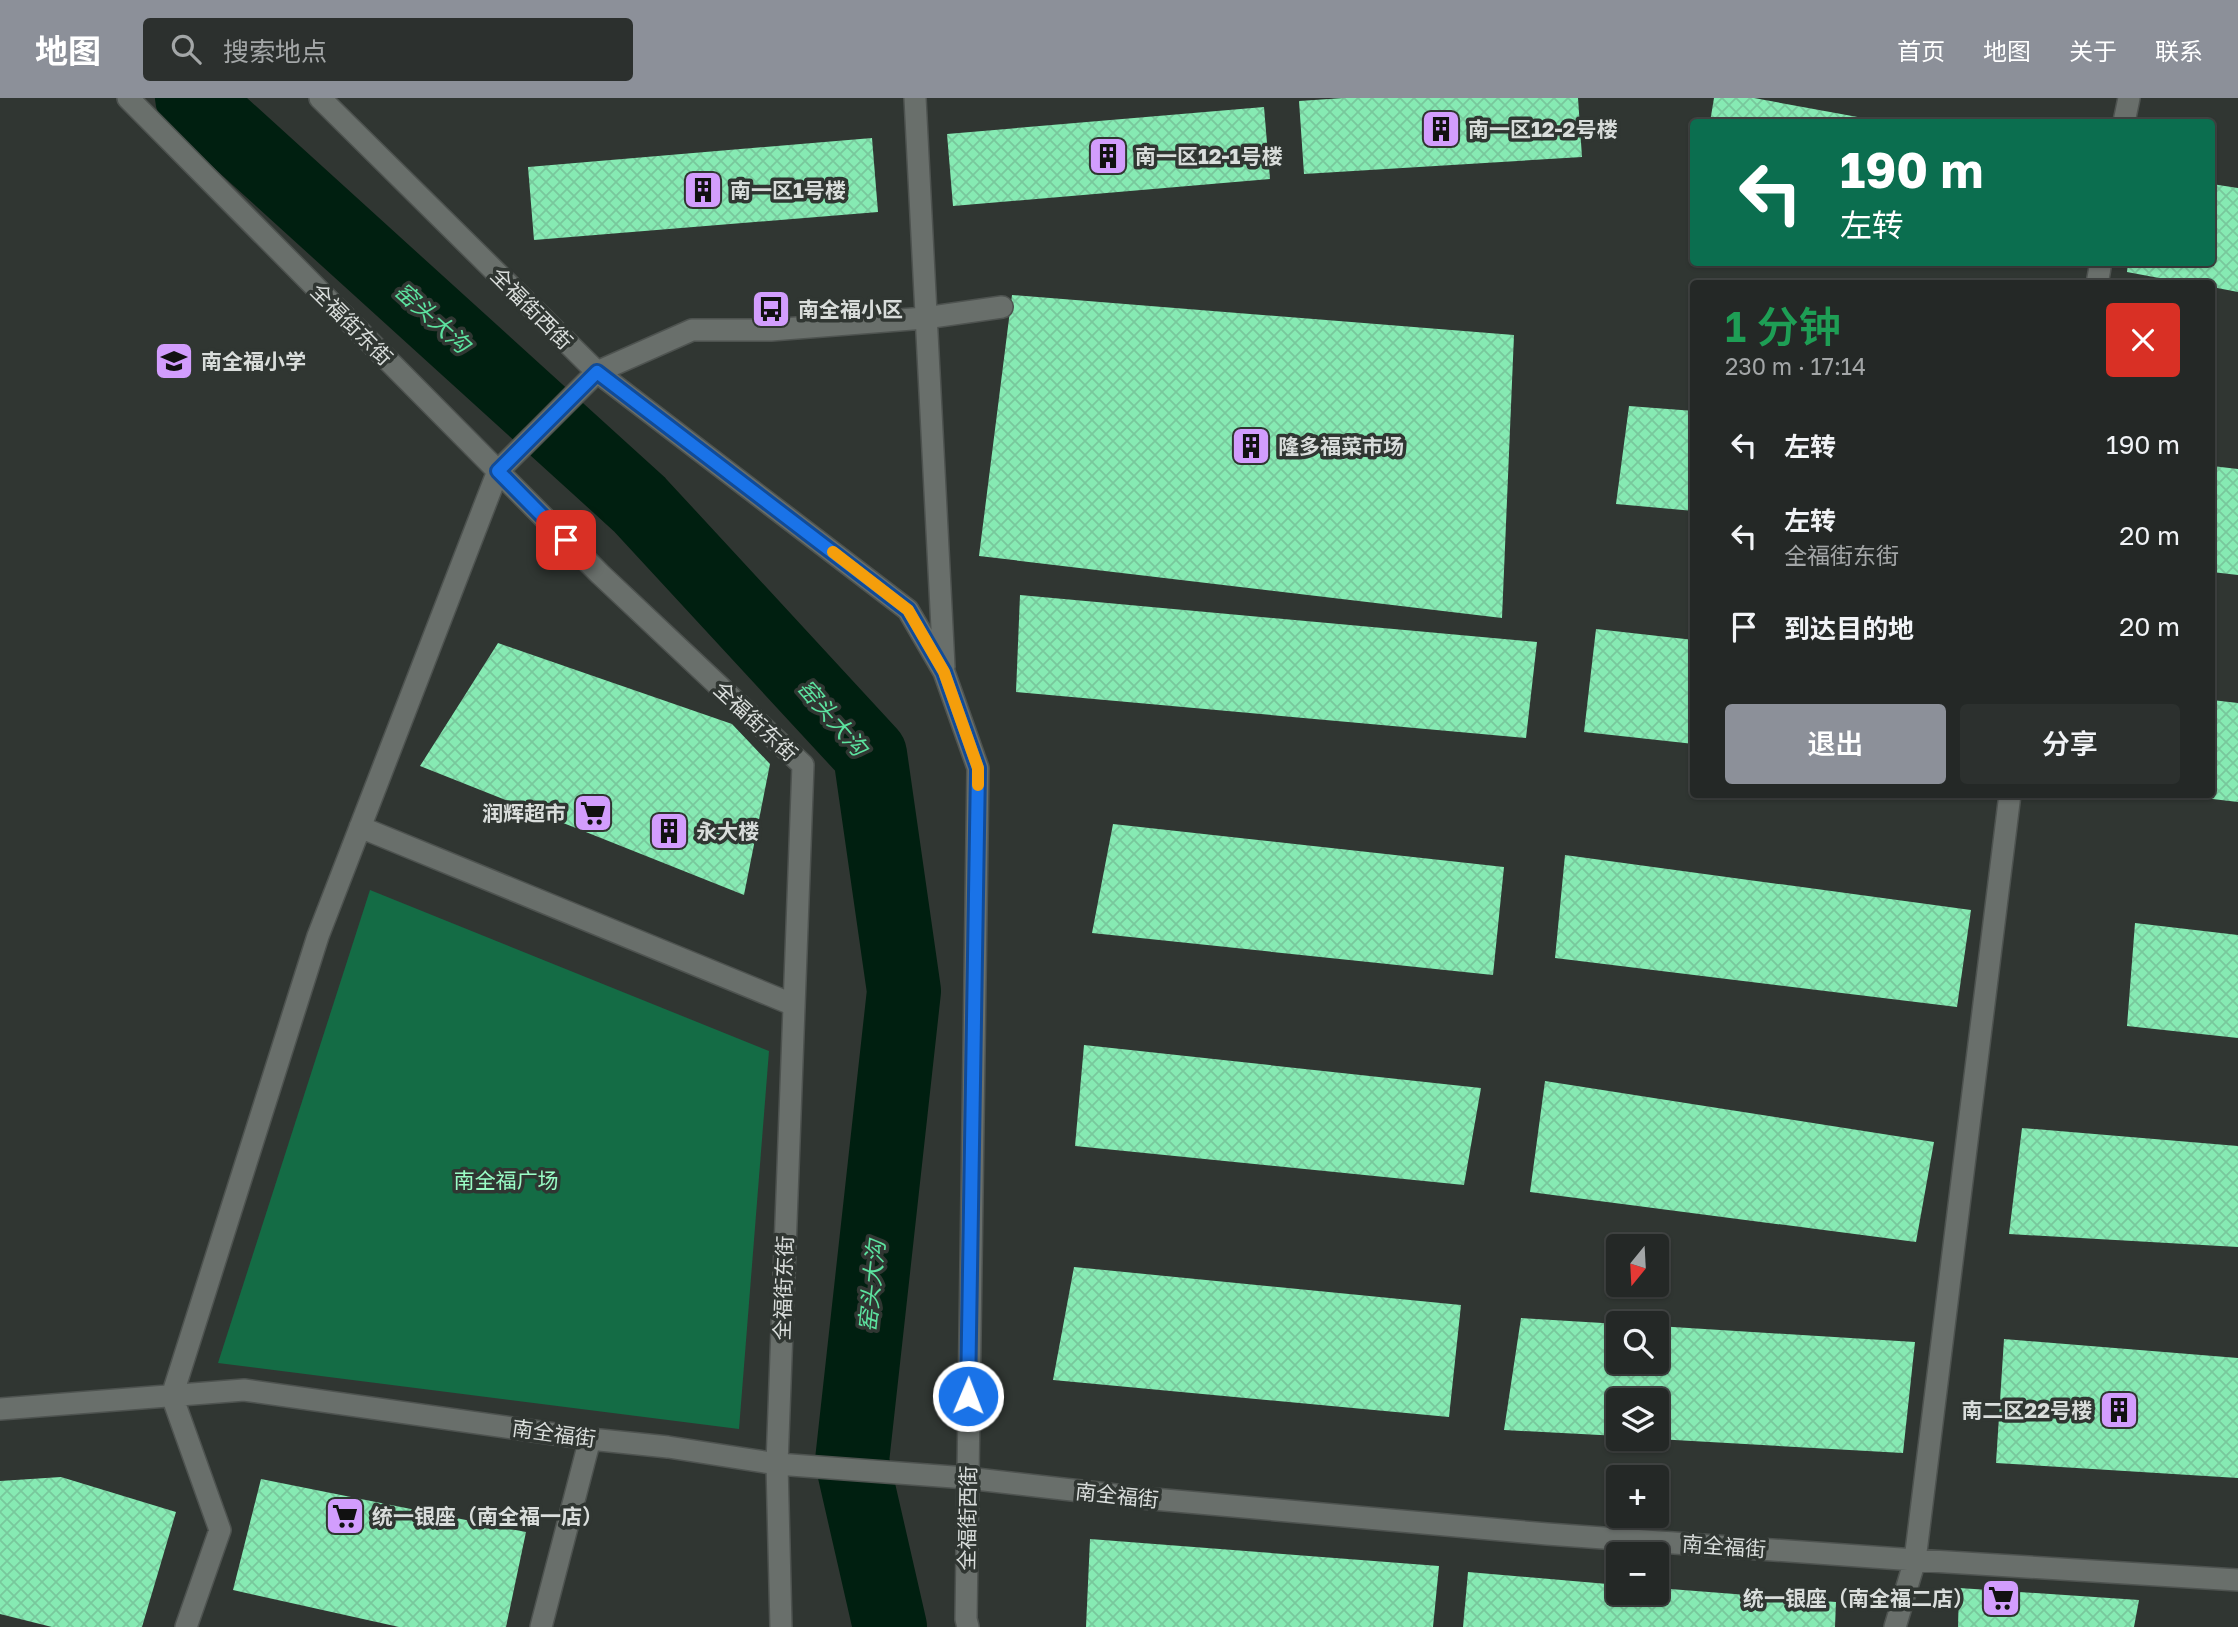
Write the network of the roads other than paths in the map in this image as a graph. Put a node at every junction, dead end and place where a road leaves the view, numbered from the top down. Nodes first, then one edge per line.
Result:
1 (128, 98) edge
2 (320, 98) edge
3 (915, 98) edge
4 (2129, 98) edge
5 (2125, 119) edge
6 (1002, 307) dead end
7 (925, 318) junction
8 (597, 372) junction
9 (498, 471) junction
10 (944, 672) junction
11 (2010, 798) edge
12 (360, 827) junction
13 (794, 1005) junction
14 (172, 1396) junction
15 (0, 1409) edge
16 (590, 1439) junction
17 (777, 1464) junction
18 (967, 1478) junction
19 (1915, 1560) junction
20 (2238, 1580) edge
21 (187, 1627) edge
22 (541, 1627) edge
23 (780, 1627) edge
24 (968, 1627) edge
25 (1895, 1627) edge

1 - 9 street, 全福街东街
2 - 8 street, 全福街西街
3 - 7 street
4 - 5 street
6 - 7 street
7 - 8 street
7 - 10 street
8 - 9 street
8 - 10 street, 全福街西街
9 - 12 street
9 - 13 street, 全福街东街
10 - 18 street, 全福街西街
11 - 19 street
12 - 13 street
12 - 14 street
13 - 17 street, 全福街东街
14 - 15 street, 南全福街
14 - 16 street, 南全福街
14 - 21 street
16 - 17 street, 南全福街
16 - 22 street
17 - 18 street, 南全福街
17 - 23 street, 全福街东街
18 - 19 street, 南全福街
18 - 24 street, 全福街西街
19 - 20 street, 南全福街
19 - 25 street

